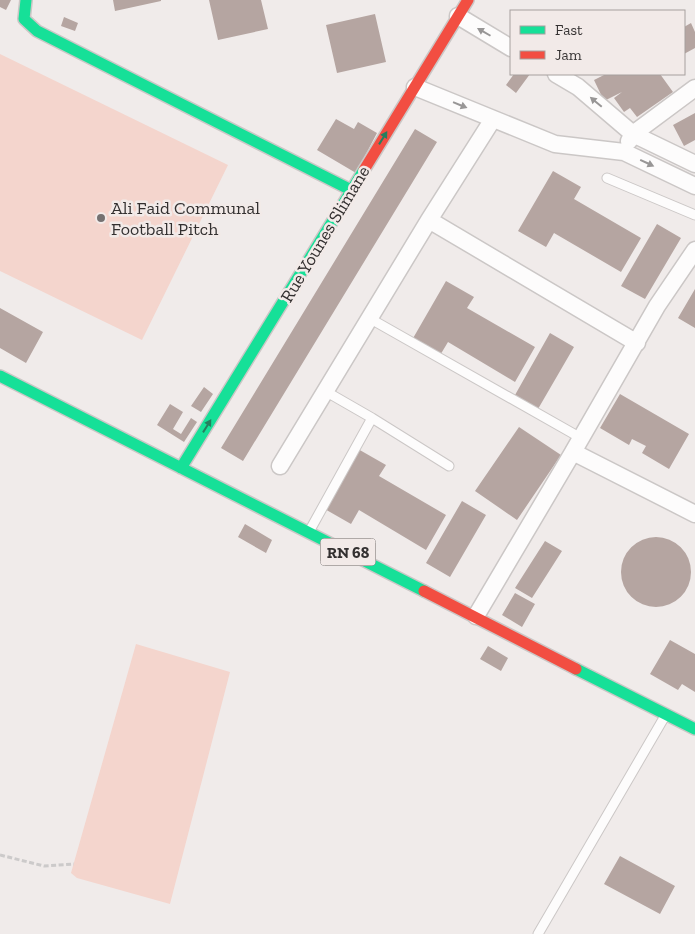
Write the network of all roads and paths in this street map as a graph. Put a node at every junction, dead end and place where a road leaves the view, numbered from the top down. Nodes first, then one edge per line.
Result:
1 (26, 0) edge
2 (468, 0) edge
3 (458, 16) junction
4 (510, 47) edge
5 (558, 75) edge
6 (415, 87) junction
7 (695, 88) edge
8 (494, 119) junction
9 (633, 134) junction
10 (624, 152) junction
11 (695, 164) edge
12 (607, 178) dead end
13 (695, 186) edge
14 (351, 190) junction
15 (695, 214) edge
16 (429, 220) junction
17 (695, 250) edge
18 (369, 318) junction
19 (638, 343) junction
20 (0, 376) edge
21 (325, 391) junction
22 (372, 418) junction
23 (577, 445) junction
24 (280, 466) dead end
25 (449, 466) dead end
26 (181, 468) junction
27 (695, 514) edge
28 (308, 532) junction
29 (476, 616) junction
30 (666, 714) junction
31 (695, 729) edge
32 (0, 855) edge
33 (74, 864) dead end
34 (538, 934) edge

1 - 14 street
2 - 3 street, Rue Younes Slimane
4 -> 3 street
3 - 6 street, Rue Younes Slimane
9 -> 5 street
6 -> 8 street
14 -> 6 street, Rue Younes Slimane
7 - 9 street
8 - 10 street
8 - 16 street
9 - 10 street
9 - 11 street
10 -> 13 street
12 - 15 lane
26 -> 14 street, Rue Younes Slimane
16 - 18 street
16 - 19 street
17 - 19 street
18 - 21 street
18 - 23 lane
19 - 23 street
20 - 26 street, RN 68
21 - 22 lane
21 - 24 street
22 - 25 lane
22 - 28 lane
23 - 27 street
23 - 29 street
26 - 28 street, RN 68
28 - 29 street, RN 68
29 - 30 street, RN 68
30 - 31 street, RN 68
30 - 34 lane
32 - 33 path

